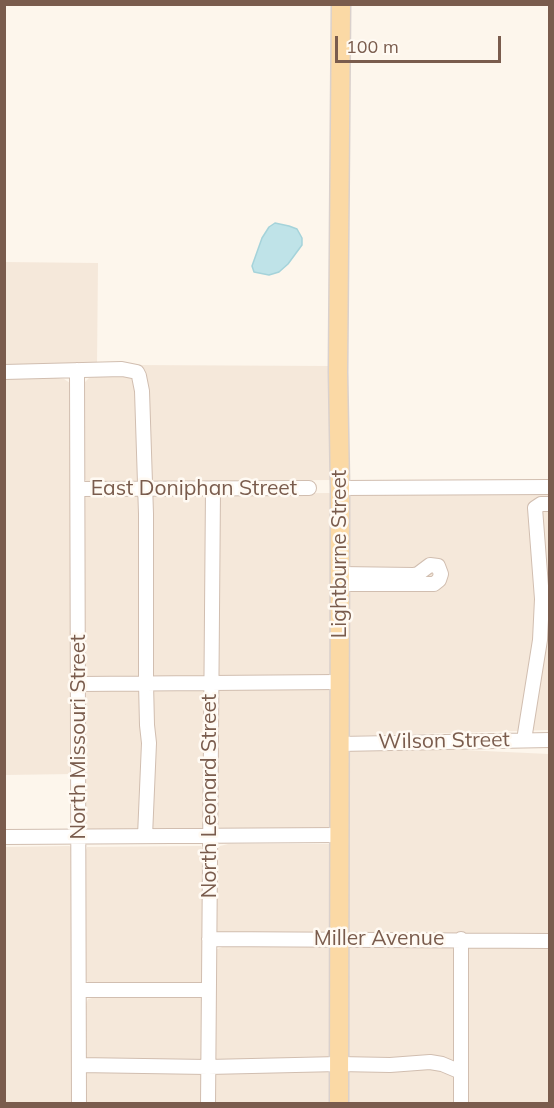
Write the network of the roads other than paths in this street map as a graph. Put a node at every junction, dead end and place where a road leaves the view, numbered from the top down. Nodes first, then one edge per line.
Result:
1 (341, 4) edge
2 (77, 370) junction
3 (4, 372) edge
4 (549, 487) edge
5 (309, 488) dead end
6 (340, 488) junction
7 (78, 489) junction
8 (145, 489) junction
9 (213, 489) junction
10 (549, 504) edge
11 (340, 579) junction
12 (339, 682) junction
13 (146, 683) junction
14 (211, 683) junction
15 (79, 684) junction
16 (524, 740) junction
17 (549, 740) edge
18 (339, 744) junction
19 (339, 835) junction
20 (145, 836) junction
21 (210, 836) junction
22 (4, 837) edge
23 (79, 837) junction
24 (209, 939) junction
25 (339, 939) junction
26 (461, 939) junction
27 (549, 941) edge
28 (79, 990) junction
29 (209, 990) junction
30 (339, 1064) junction
31 (79, 1065) junction
32 (208, 1067) junction
33 (461, 1072) junction
34 (79, 1104) edge
35 (208, 1104) edge
36 (339, 1104) edge
37 (461, 1104) edge

1 - 6 main road, Lightburne Street
2 - 3 street
2 - 7 street, North Missouri Street
2 - 8 street
4 - 6 street
5 - 9 street, East Doniphan Street
6 - 11 main road, Lightburne Street
7 - 8 street, East Doniphan Street
7 - 15 street, North Missouri Street
8 - 9 street, East Doniphan Street
8 - 13 street
9 - 14 street, North Leonard Street
10 - 16 street
11 - 11 street
11 - 12 main road, Lightburne Street
12 - 14 street
12 - 18 main road, Lightburne Street
13 - 14 street
13 - 15 street
13 - 20 street
14 - 21 street, North Leonard Street
15 - 23 street, North Missouri Street
16 - 17 street, Wilson Street
16 - 18 street, Wilson Street
18 - 19 main road, Lightburne Street
19 - 21 street
19 - 25 main road, Lightburne Street
20 - 21 street
20 - 23 street
21 - 24 street, North Leonard Street
22 - 23 street
23 - 28 street, North Missouri Street
24 - 25 street, Miller Avenue
24 - 29 street, North Leonard Street
25 - 26 street, Miller Avenue
25 - 30 main road, Lightburne Street
26 - 27 street, Miller Avenue
26 - 33 street
28 - 29 street
28 - 31 street, North Missouri Street
29 - 32 street, North Leonard Street
30 - 32 street
30 - 33 street
30 - 36 main road, Lightburne Street
31 - 32 street
31 - 34 street, North Missouri Street
32 - 35 street, North Leonard Street
33 - 37 street

